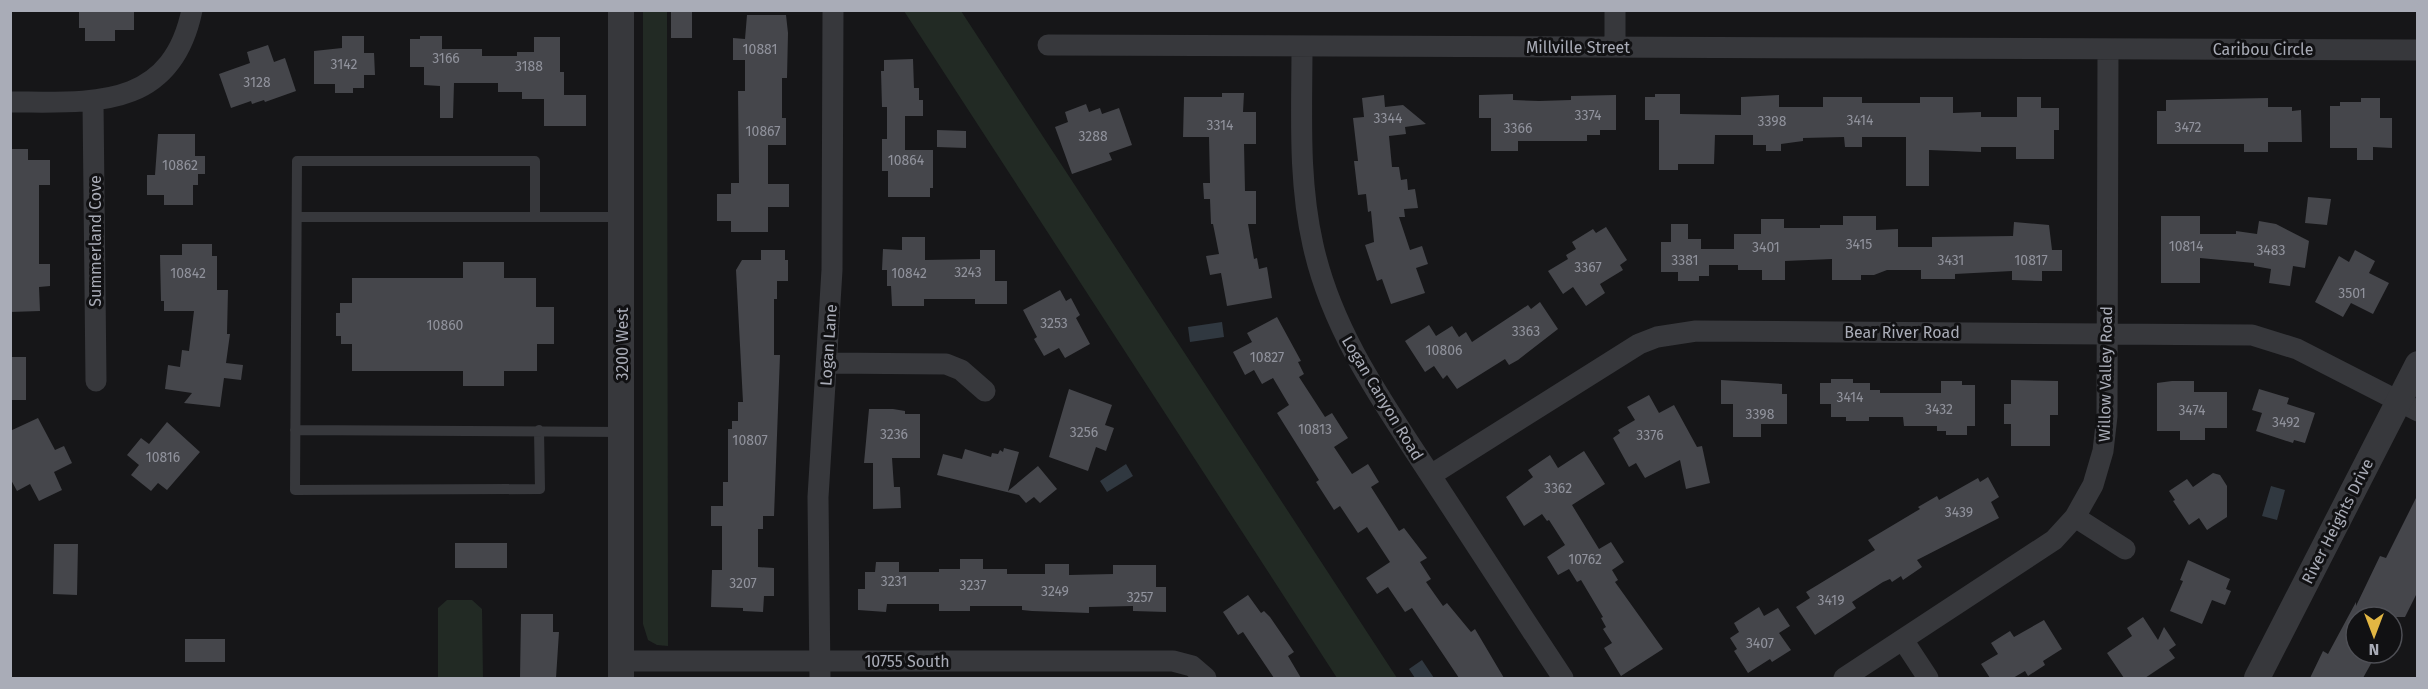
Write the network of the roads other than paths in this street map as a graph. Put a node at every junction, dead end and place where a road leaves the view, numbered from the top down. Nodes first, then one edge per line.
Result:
1 (192, 10) edge
2 (621, 10) edge
3 (833, 10) edge
4 (1615, 10) edge
5 (1048, 45) dead end
6 (1302, 46) junction
7 (1615, 47) junction
8 (2108, 49) junction
9 (2418, 50) edge
10 (10, 102) edge
11 (93, 102) junction
12 (297, 217) junction
13 (535, 217) junction
14 (622, 217) junction
15 (2107, 333) junction
16 (826, 363) junction
17 (2418, 364) edge
18 (96, 381) dead end
19 (985, 391) dead end
20 (2408, 406) edge
21 (295, 430) junction
22 (539, 430) junction
23 (622, 432) junction
24 (1431, 476) junction
25 (2075, 517) junction
26 (2125, 549) dead end
27 (1903, 640) junction
28 (621, 670) edge
29 (820, 670) edge
30 (1199, 672) edge
31 (1563, 678) edge
32 (1844, 678) edge
33 (1928, 678) edge
34 (2257, 678) edge

1 - 11 street
2 - 14 street, 3200 West
3 - 16 street, Logan Lane
4 - 7 street
5 - 6 street, Millville Street
6 - 7 street, Millville Street
6 - 24 street, Logan Canyon Road
7 - 8 street, Millville Street
8 - 9 street, Caribou Circle
8 - 15 street, Willow Valley Road
10 - 11 street
11 - 18 street, Summerland Cove
12 - 13 lane
12 - 13 lane
12 - 21 lane
13 - 14 lane
14 - 23 street, 3200 West
15 - 20 street, Bear River Road
15 - 24 street, Bear River Road
15 - 25 street, Willow Valley Road
16 - 19 street
16 - 29 street, Logan Lane
17 - 20 street, River Heights Drive
20 - 34 street, River Heights Drive
21 - 22 lane
21 - 22 lane
22 - 23 lane
23 - 28 street, 3200 West
24 - 31 street, Logan Canyon Road
25 - 26 street
25 - 27 street, Willow Valley Road
27 - 32 street, Willow Valley Road
27 - 33 street
28 - 29 street, 10755 South
29 - 30 street, 10755 South

